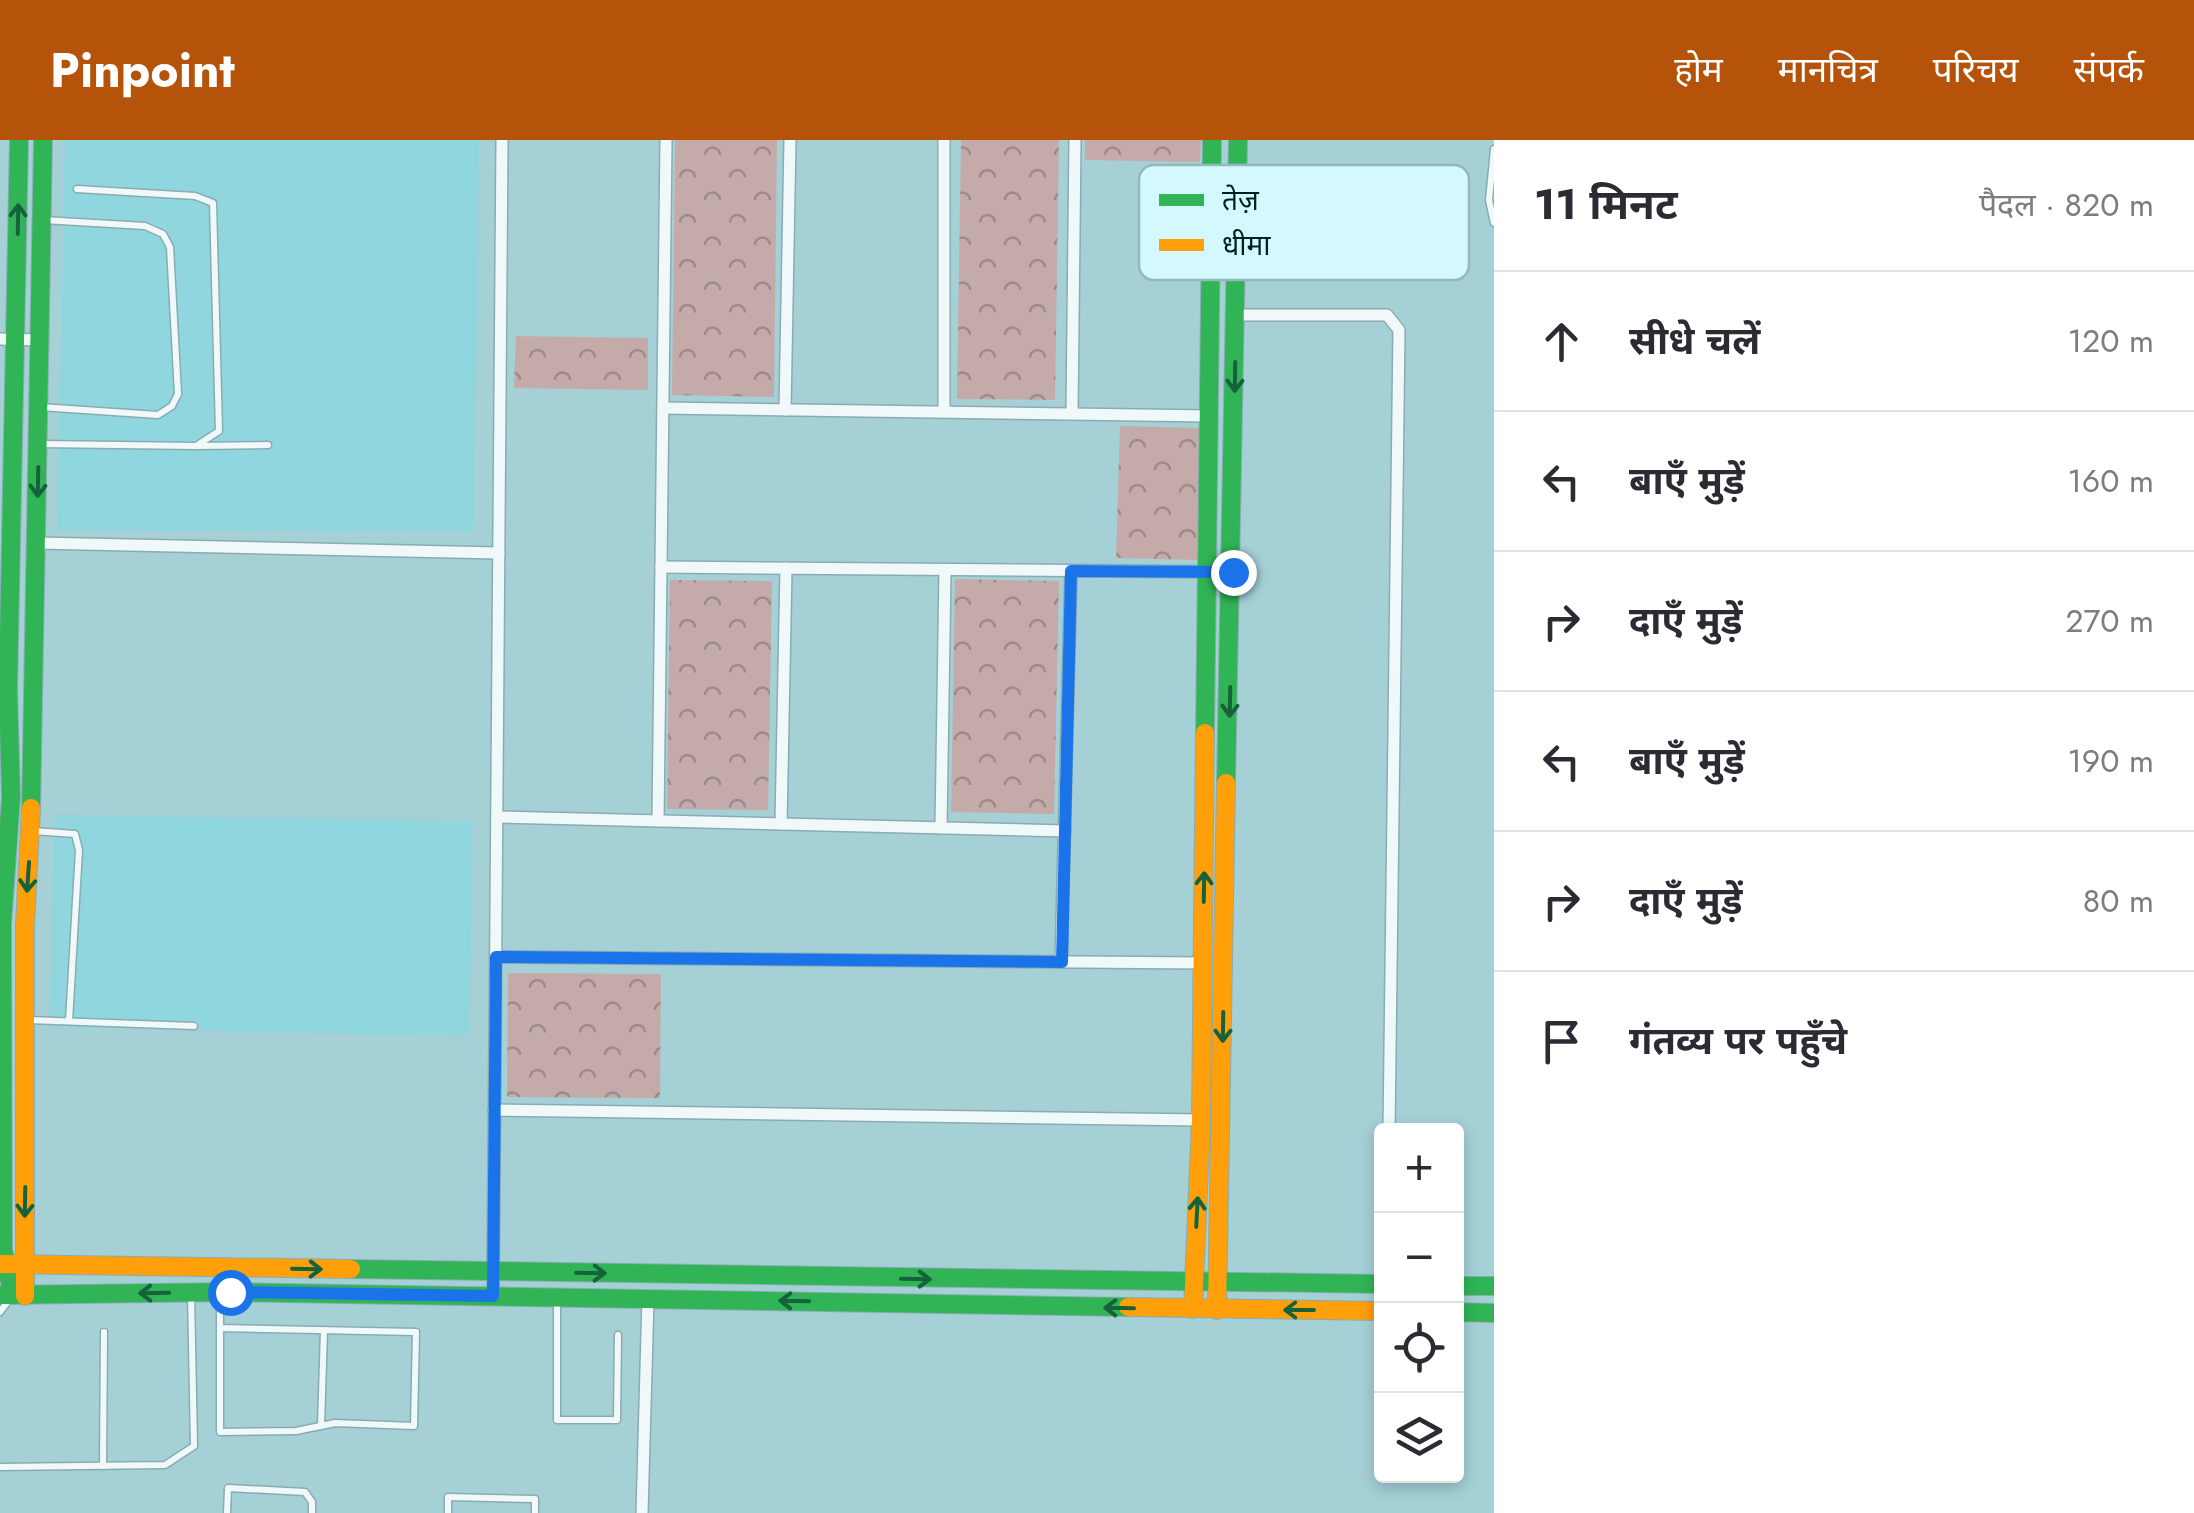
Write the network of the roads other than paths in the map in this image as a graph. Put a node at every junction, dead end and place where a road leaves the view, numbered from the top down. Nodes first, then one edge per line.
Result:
1 (19, 140) edge
2 (43, 140) edge
3 (502, 140) edge
4 (666, 140) edge
5 (790, 140) edge
6 (944, 140) edge
7 (1075, 140) edge
8 (1212, 140) edge
9 (1238, 140) edge
10 (1494, 149) edge
11 (1212, 165) edge
12 (1238, 165) edge
13 (77, 189) dead end
14 (42, 220) junction
15 (1494, 222) edge
16 (10, 266) edge
17 (1211, 280) edge
18 (1236, 280) edge
19 (1236, 315) junction
20 (8, 339) edge
21 (40, 340) junction
22 (40, 407) junction
23 (663, 408) junction
24 (786, 410) junction
25 (944, 412) junction
26 (1072, 414) junction
27 (1210, 416) junction
28 (39, 444) junction
29 (268, 445) dead end
30 (196, 446) junction
31 (38, 543) junction
32 (499, 553) junction
33 (661, 567) junction
34 (786, 568) junction
35 (945, 570) junction
36 (1071, 571) junction
37 (1208, 572) junction
38 (1233, 572) junction
39 (4, 689) edge
40 (497, 818) junction
41 (658, 822) junction
42 (781, 824) junction
43 (941, 828) junction
44 (1065, 831) junction
45 (31, 832) junction
46 (496, 957) junction
47 (1062, 962) junction
48 (1203, 963) junction
49 (26, 1020) junction
50 (69, 1021) junction
51 (194, 1026) dead end
52 (494, 1110) junction
53 (1201, 1120) junction
54 (1389, 1123) edge
55 (10, 1264) edge
56 (493, 1272) junction
57 (1194, 1282) junction
58 (1218, 1282) junction
59 (1374, 1284) edge
60 (1464, 1286) edge
61 (1494, 1286) edge
62 (220, 1292) junction
63 (191, 1293) junction
64 (13, 1295) edge
65 (493, 1296) junction
66 (557, 1297) junction
67 (648, 1298) junction
68 (1193, 1309) junction
69 (1217, 1310) junction
70 (1374, 1310) edge
71 (0, 1312) edge
72 (1464, 1312) edge
73 (1494, 1313) edge
74 (220, 1328) junction
75 (324, 1330) junction
76 (104, 1332) dead end
77 (618, 1335) dead end
78 (322, 1426) junction
79 (0, 1466) edge
80 (102, 1466) junction
81 (227, 1513) edge
82 (312, 1513) edge
83 (448, 1513) edge
84 (534, 1513) edge
85 (642, 1513) edge

16 -> 1 street
2 - 14 street
3 - 32 street
4 - 23 street
5 - 24 street
6 - 25 street
7 - 26 street
8 - 11 street
9 - 12 street
10 - 15 lane
13 - 30 lane
14 - 21 street
14 - 22 lane
16 - 20 street
17 - 27 street
18 - 19 street
19 -> 38 street
19 - 54 street
20 - 21 street
20 - 39 street
21 - 22 street
22 - 28 street
23 - 24 street
23 - 33 street
24 - 25 street
25 - 26 street
26 - 27 street
27 - 37 street
28 - 30 lane
28 -> 31 street
29 - 30 lane
31 - 32 street
31 - 45 street
32 - 40 street
33 - 34 street
33 - 41 street
34 - 35 street
34 - 42 street
35 - 36 street
35 - 43 street
36 - 37 street
36 - 44 street
37 - 38 street
48 -> 37 street
38 -> 58 street
39 - 55 street
40 - 41 street
40 - 46 street
41 - 42 street
42 - 43 street
43 - 44 street
44 - 47 street
45 -> 49 street
45 - 50 lane
46 - 47 street
46 - 52 street
47 - 48 street
48 - 53 street
49 - 50 lane
49 -> 55 street
50 - 51 lane
52 - 53 street
52 - 56 street
57 -> 53 street
55 -> 56 street
55 - 64 street
56 -> 57 street
56 - 65 street
57 - 58 street
57 - 68 street
58 - 59 street
58 - 69 street
60 - 61 street
62 - 63 street
62 - 65 street
62 - 74 lane
63 -> 64 street
63 - 80 lane
64 - 71 lane
65 - 66 street
66 - 67 street
66 - 77 lane
68 -> 67 street
67 - 85 street
68 - 69 street
70 -> 69 street
72 - 73 street
74 - 75 lane
74 - 78 lane
75 - 78 lane
75 - 78 lane
76 - 80 lane
79 - 80 lane
81 - 82 lane
83 - 84 lane

